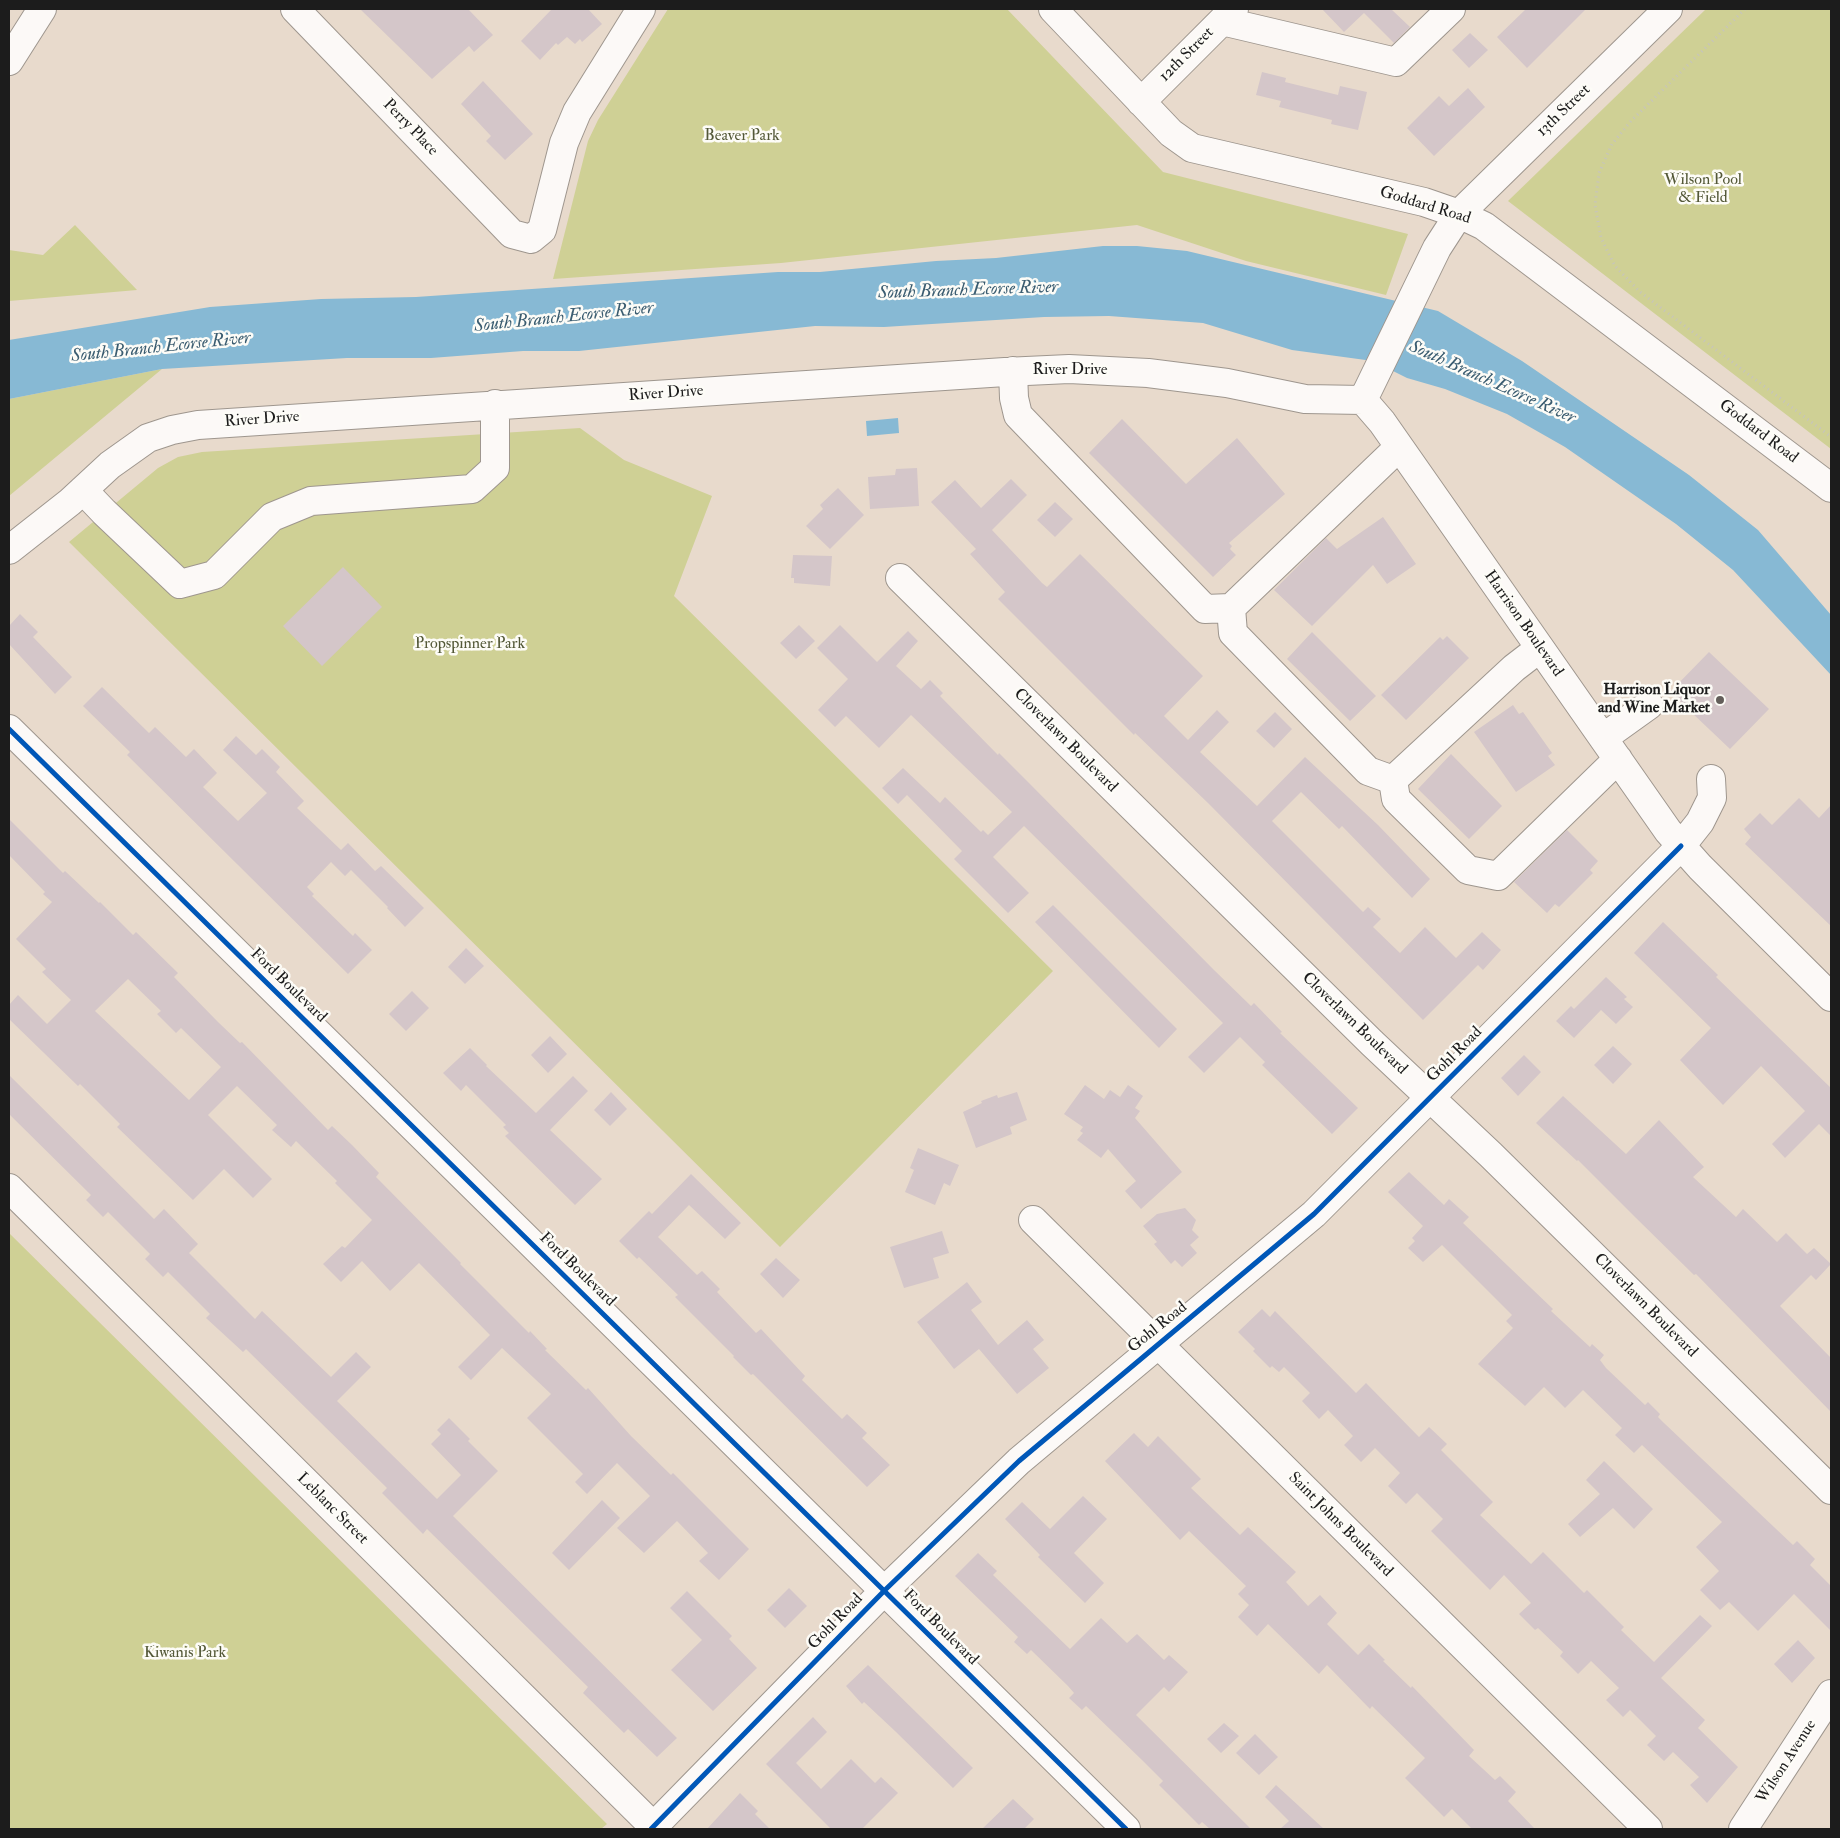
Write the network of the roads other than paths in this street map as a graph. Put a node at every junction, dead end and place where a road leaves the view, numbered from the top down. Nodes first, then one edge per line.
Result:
1 (42, 9) edge
2 (295, 9) edge
3 (641, 9) edge
4 (1053, 9) edge
5 (1451, 9) edge
6 (1668, 9) edge
7 (1228, 15) edge
8 (9, 62) edge
9 (1141, 102) junction
10 (1459, 214) junction
11 (1013, 371) junction
12 (1363, 400) junction
13 (495, 404) junction
14 (1399, 447) junction
15 (1831, 488) edge
16 (83, 490) junction
17 (9, 550) edge
18 (900, 578) dead end
19 (1231, 608) junction
20 (1540, 648) junction
21 (1649, 705) dead end
22 (9, 730) edge
23 (1610, 749) junction
24 (1711, 779) dead end
25 (1393, 780) junction
26 (1681, 846) junction
27 (1831, 997) edge
28 (1431, 1098) junction
29 (9, 1188) edge
30 (1033, 1220) dead end
31 (1159, 1344) junction
32 (1831, 1490) edge
33 (885, 1590) junction
34 (1831, 1694) edge
35 (654, 1828) edge
36 (1126, 1829) edge
37 (1648, 1829) edge
38 (1743, 1829) edge

1 - 8 street
2 - 3 street, Perry Place
4 - 9 street, Goddard Road
5 - 7 street
6 - 10 street, 13th Street
7 - 9 street, 12th Street
9 - 10 street, Goddard Road
10 - 12 street
10 - 15 street, Goddard Road
11 - 12 street, River Drive
11 - 13 street, River Drive
11 - 19 street
12 - 14 street, Harrison Boulevard
13 - 16 street, River Drive
13 - 16 street
14 - 19 street
14 - 20 street, Harrison Boulevard
16 - 17 street, River Drive
18 - 28 street, Cloverlawn Boulevard
19 - 25 street
20 - 23 street, Harrison Boulevard
20 - 25 street
21 - 23 street
22 - 33 street, Ford Boulevard
23 - 25 street
23 - 26 street, Harrison Boulevard
24 - 26 street, Gohl Road
26 - 27 street, Harrison Boulevard
26 - 28 street, Gohl Road
28 - 31 street, Gohl Road
28 - 32 street, Cloverlawn Boulevard
29 - 35 street, Leblanc Street
30 - 31 street, Saint Johns Boulevard
31 - 33 street, Gohl Road
31 - 37 street, Saint Johns Boulevard
33 - 35 street, Gohl Road
33 - 36 street, Ford Boulevard
34 - 38 street, Wilson Avenue

